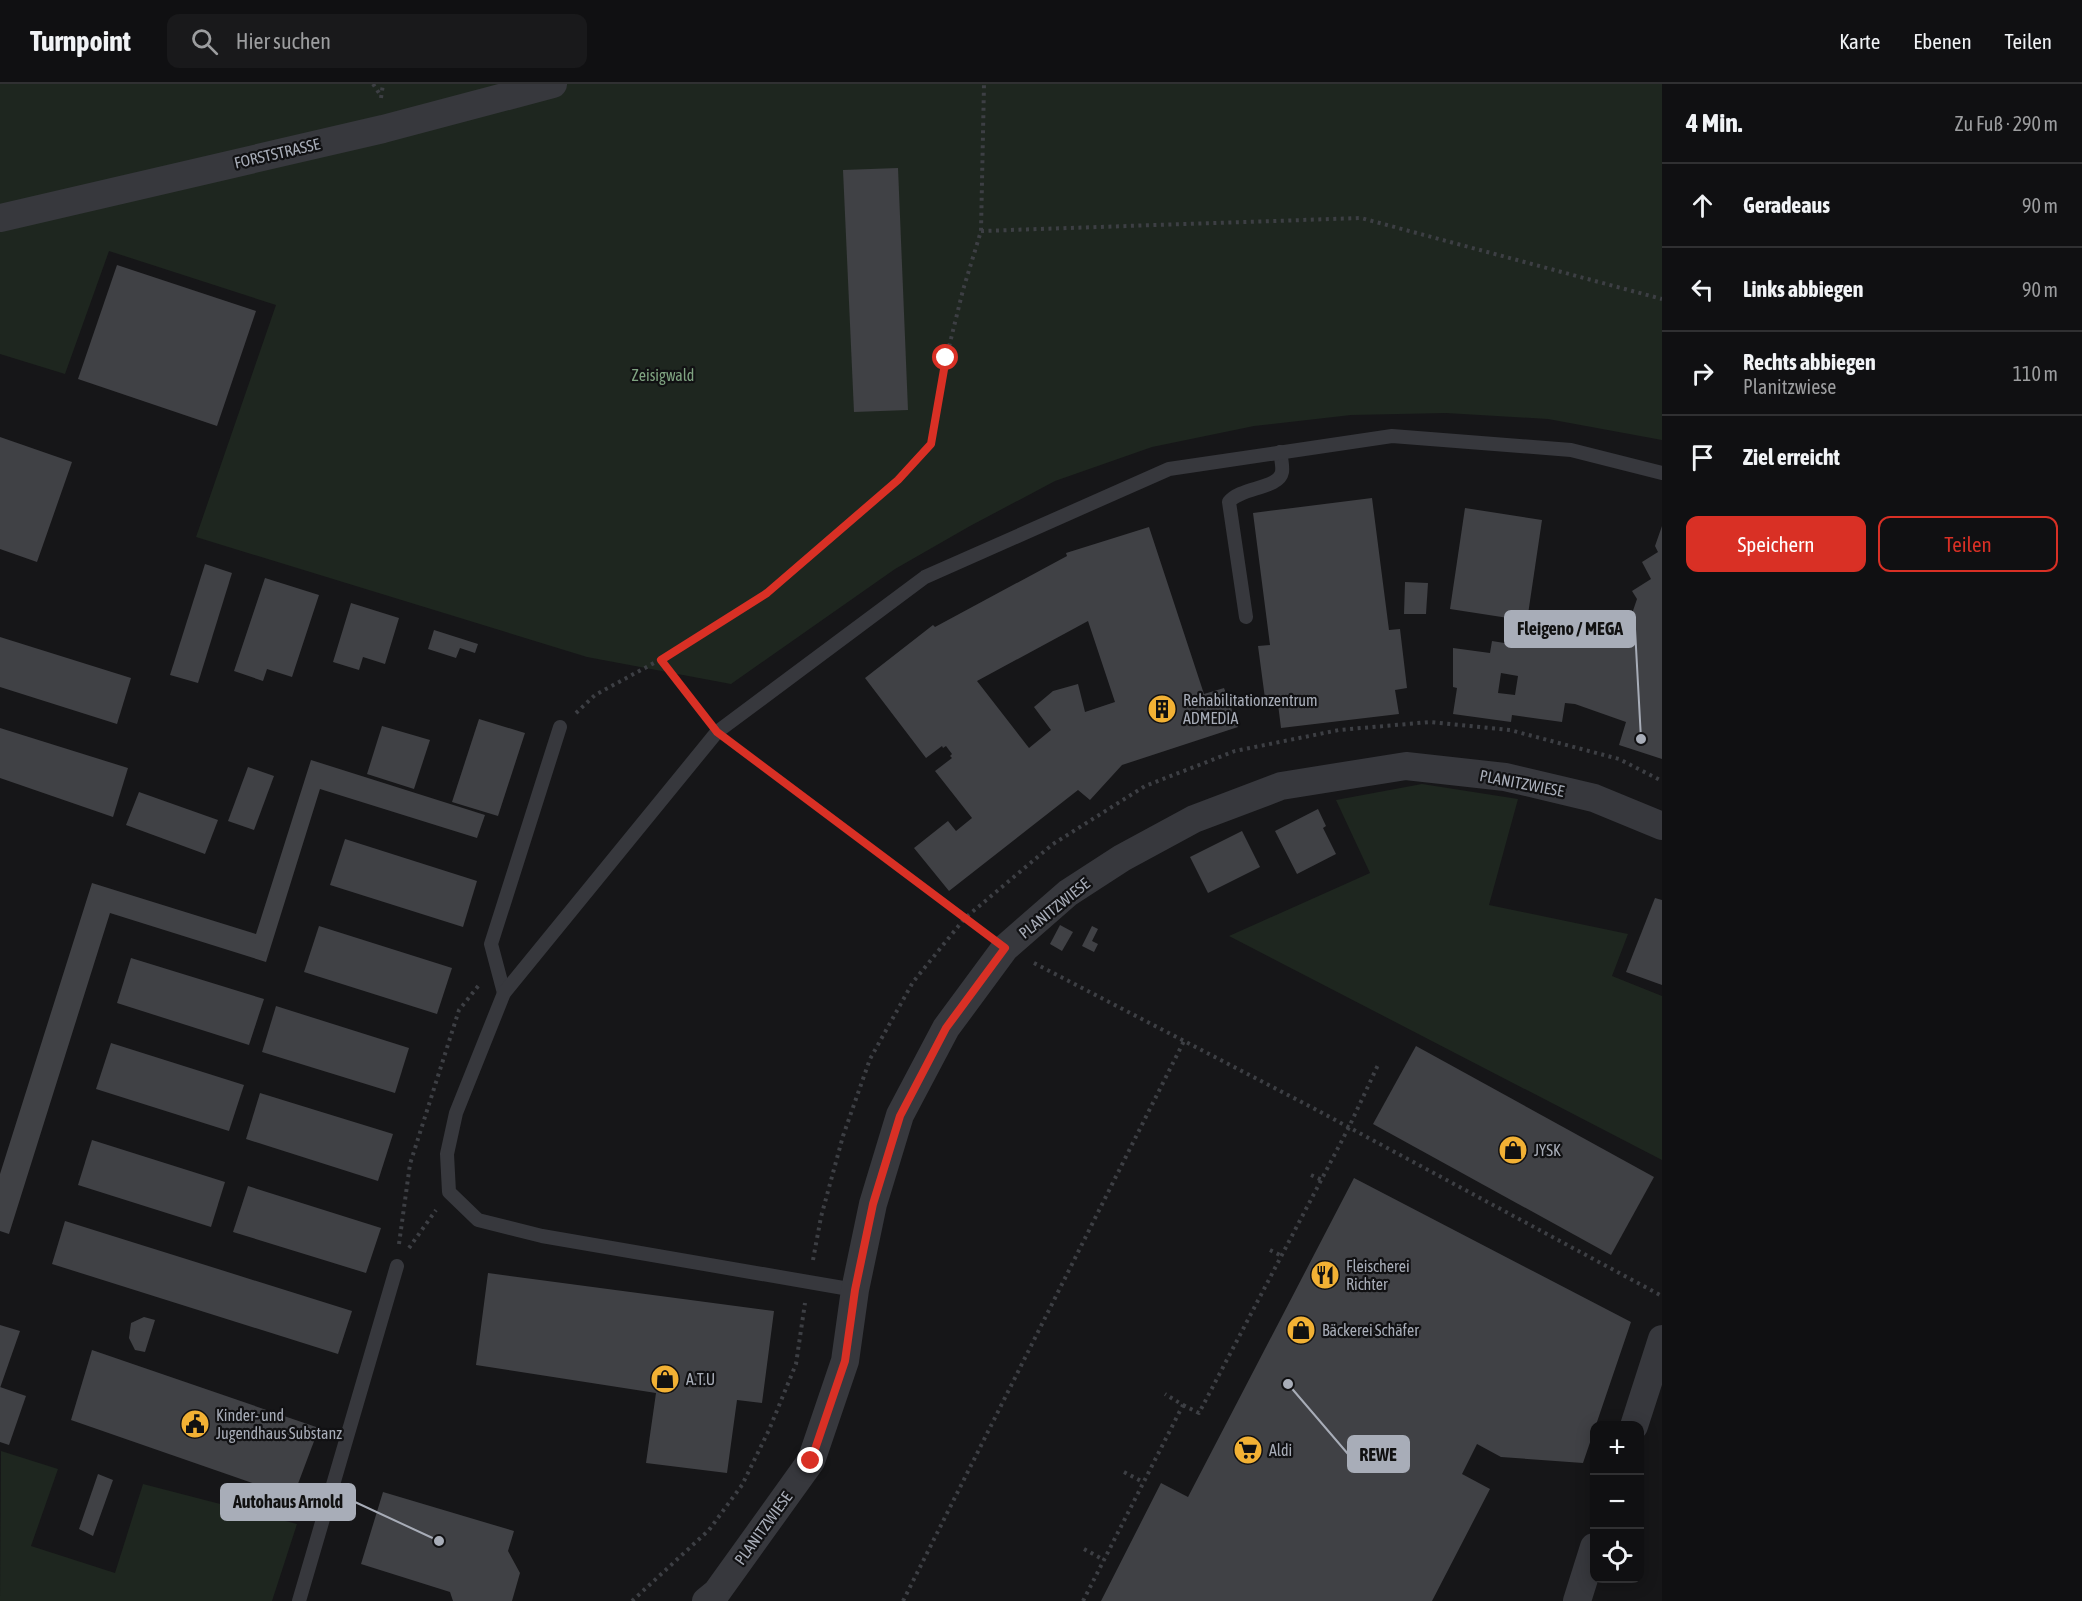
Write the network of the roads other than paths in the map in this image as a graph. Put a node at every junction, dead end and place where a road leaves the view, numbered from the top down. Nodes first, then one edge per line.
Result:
1 (553, 84) edge
2 (0, 218) edge
3 (1280, 452) junction
4 (1662, 473) edge
5 (1246, 617) dead end
6 (560, 727) road end
7 (1662, 826) edge
8 (504, 993) junction
9 (397, 1266) road end
10 (855, 1290) junction
11 (1662, 1339) edge
12 (1635, 1421) edge
13 (1590, 1560) edge
14 (299, 1601) edge
15 (706, 1601) edge
16 (1577, 1601) edge

1 - 2 street, FORSTSTRASSE
3 - 4 lane
3 - 5 lane
3 - 8 lane
6 - 8 lane
7 - 10 street, PLANITZWIESE
8 - 10 lane
9 - 14 lane
10 - 15 street, PLANITZWIESE
11 - 12 street
13 - 16 street

